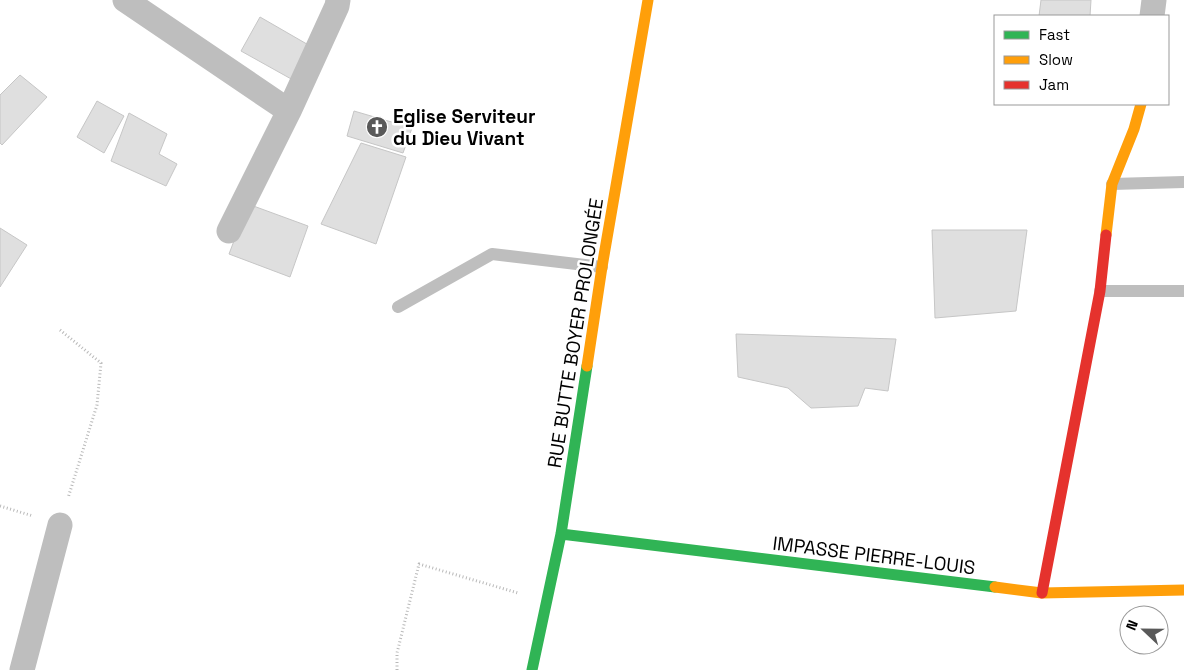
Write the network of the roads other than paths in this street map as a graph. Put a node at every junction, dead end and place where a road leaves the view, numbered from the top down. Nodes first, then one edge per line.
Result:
1 (125, 0) edge
2 (338, 0) edge
3 (648, 0) edge
4 (1154, 0) edge
5 (1152, 15) edge
6 (1141, 105) edge
7 (290, 111) junction
8 (1184, 182) edge
9 (1112, 184) junction
10 (229, 230) dead end
11 (602, 266) junction
12 (1184, 290) edge
13 (1100, 291) junction
14 (398, 307) dead end
15 (60, 525) road end
16 (562, 534) junction
17 (1184, 590) edge
18 (1042, 593) junction
19 (22, 670) edge
20 (532, 670) edge

1 - 7 street
2 - 7 street
3 - 11 street, RUE BUTTE BOYER PROLONGÉE
4 - 5 street
6 - 9 street
7 - 10 street
8 - 9 lane
9 - 13 street
11 - 14 lane
11 - 16 street, RUE BUTTE BOYER PROLONGÉE
12 - 13 lane
13 - 18 street
15 - 19 street
16 - 18 street, IMPASSE PIERRE-LOUIS
16 - 20 street, RUE BUTTE BOYER PROLONGÉE
17 - 18 street, IMPASSE PIERRE-LOUIS

